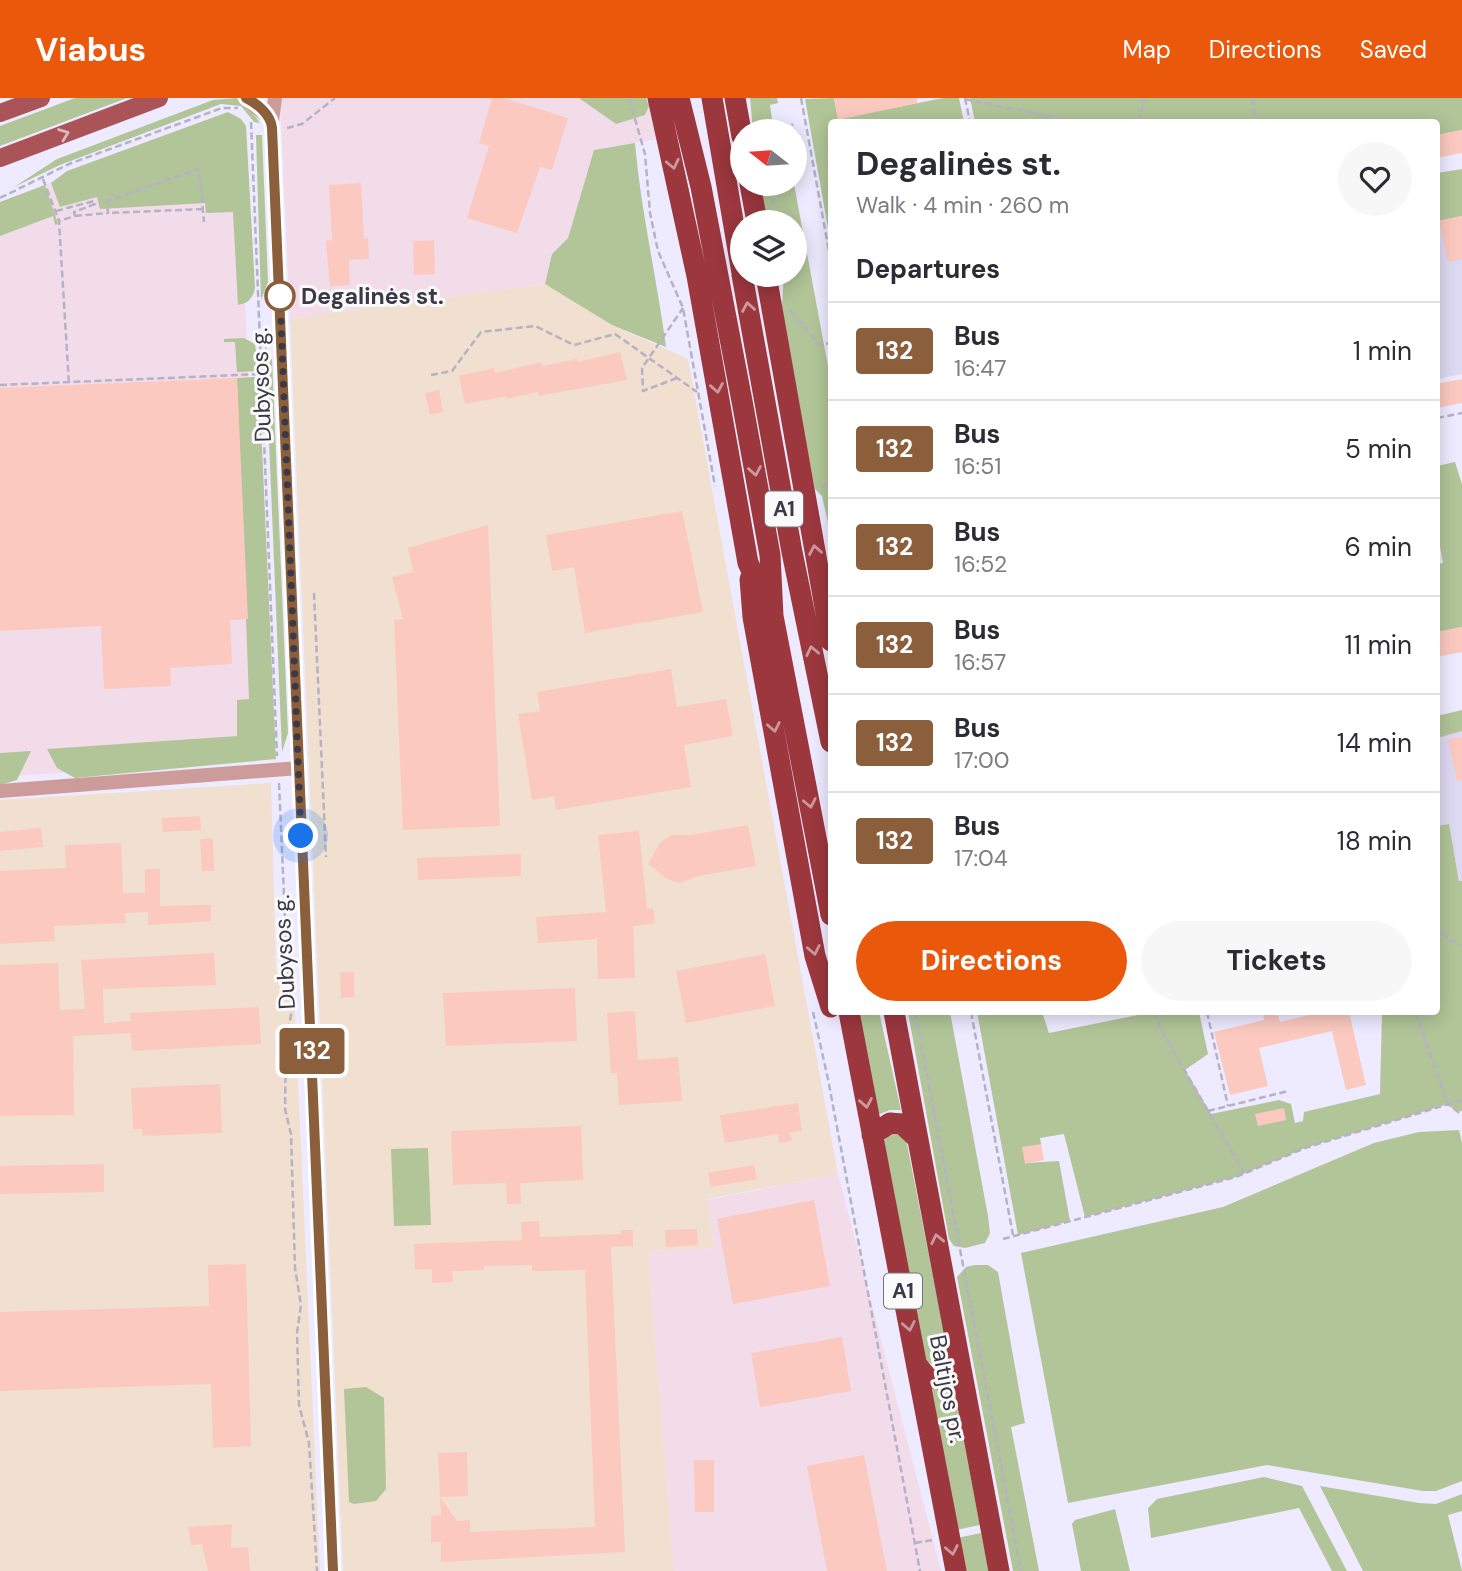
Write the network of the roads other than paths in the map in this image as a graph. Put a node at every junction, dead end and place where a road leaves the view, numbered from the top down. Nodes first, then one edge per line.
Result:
1 (41, 98) edge
2 (159, 98) edge
3 (246, 98) edge
4 (275, 98) edge
5 (658, 98) edge
6 (679, 98) edge
7 (712, 98) edge
8 (735, 98) edge
9 (0, 113) edge
10 (739, 119) edge
11 (272, 125) junction
12 (0, 158) edge
13 (731, 210) edge
14 (744, 287) edge
15 (768, 287) edge
16 (748, 563) junction
17 (773, 616) junction
18 (828, 625) edge
19 (828, 727) edge
20 (299, 768) junction
21 (0, 791) edge
22 (828, 900) edge
23 (828, 997) edge
24 (835, 1015) edge
25 (850, 1015) edge
26 (895, 1015) edge
27 (858, 1061) junction
28 (872, 1135) junction
29 (915, 1136) junction
30 (957, 1354) junction
31 (917, 1365) junction
32 (333, 1571) edge
33 (956, 1571) edge
34 (999, 1571) edge

1 - 9 main road
12 -> 2 main road
3 - 11 street
4 - 11 street, Dubysos g.
5 -> 16 highway
6 -> 17 highway, A1
7 - 13 highway, A1
8 - 10 highway
11 - 20 street, Dubysos g.
19 -> 14 highway, A1
18 -> 15 highway
16 - 17 highway
16 -> 23 highway
17 -> 22 highway, A1
20 - 21 street
20 - 32 street, Dubysos g.
24 - 27 highway
25 - 27 highway, Baltijos pr. / A1
26 - 29 highway, Baltijos pr. / A1
27 -> 28 highway, Baltijos pr. / A1
28 - 29 highway
28 -> 31 highway, Baltijos pr. / A1
30 -> 29 highway, Baltijos pr. / A1
30 - 31 highway
30 - 34 highway, Baltijos pr. / A1
31 -> 33 highway, Baltijos pr. / A1

